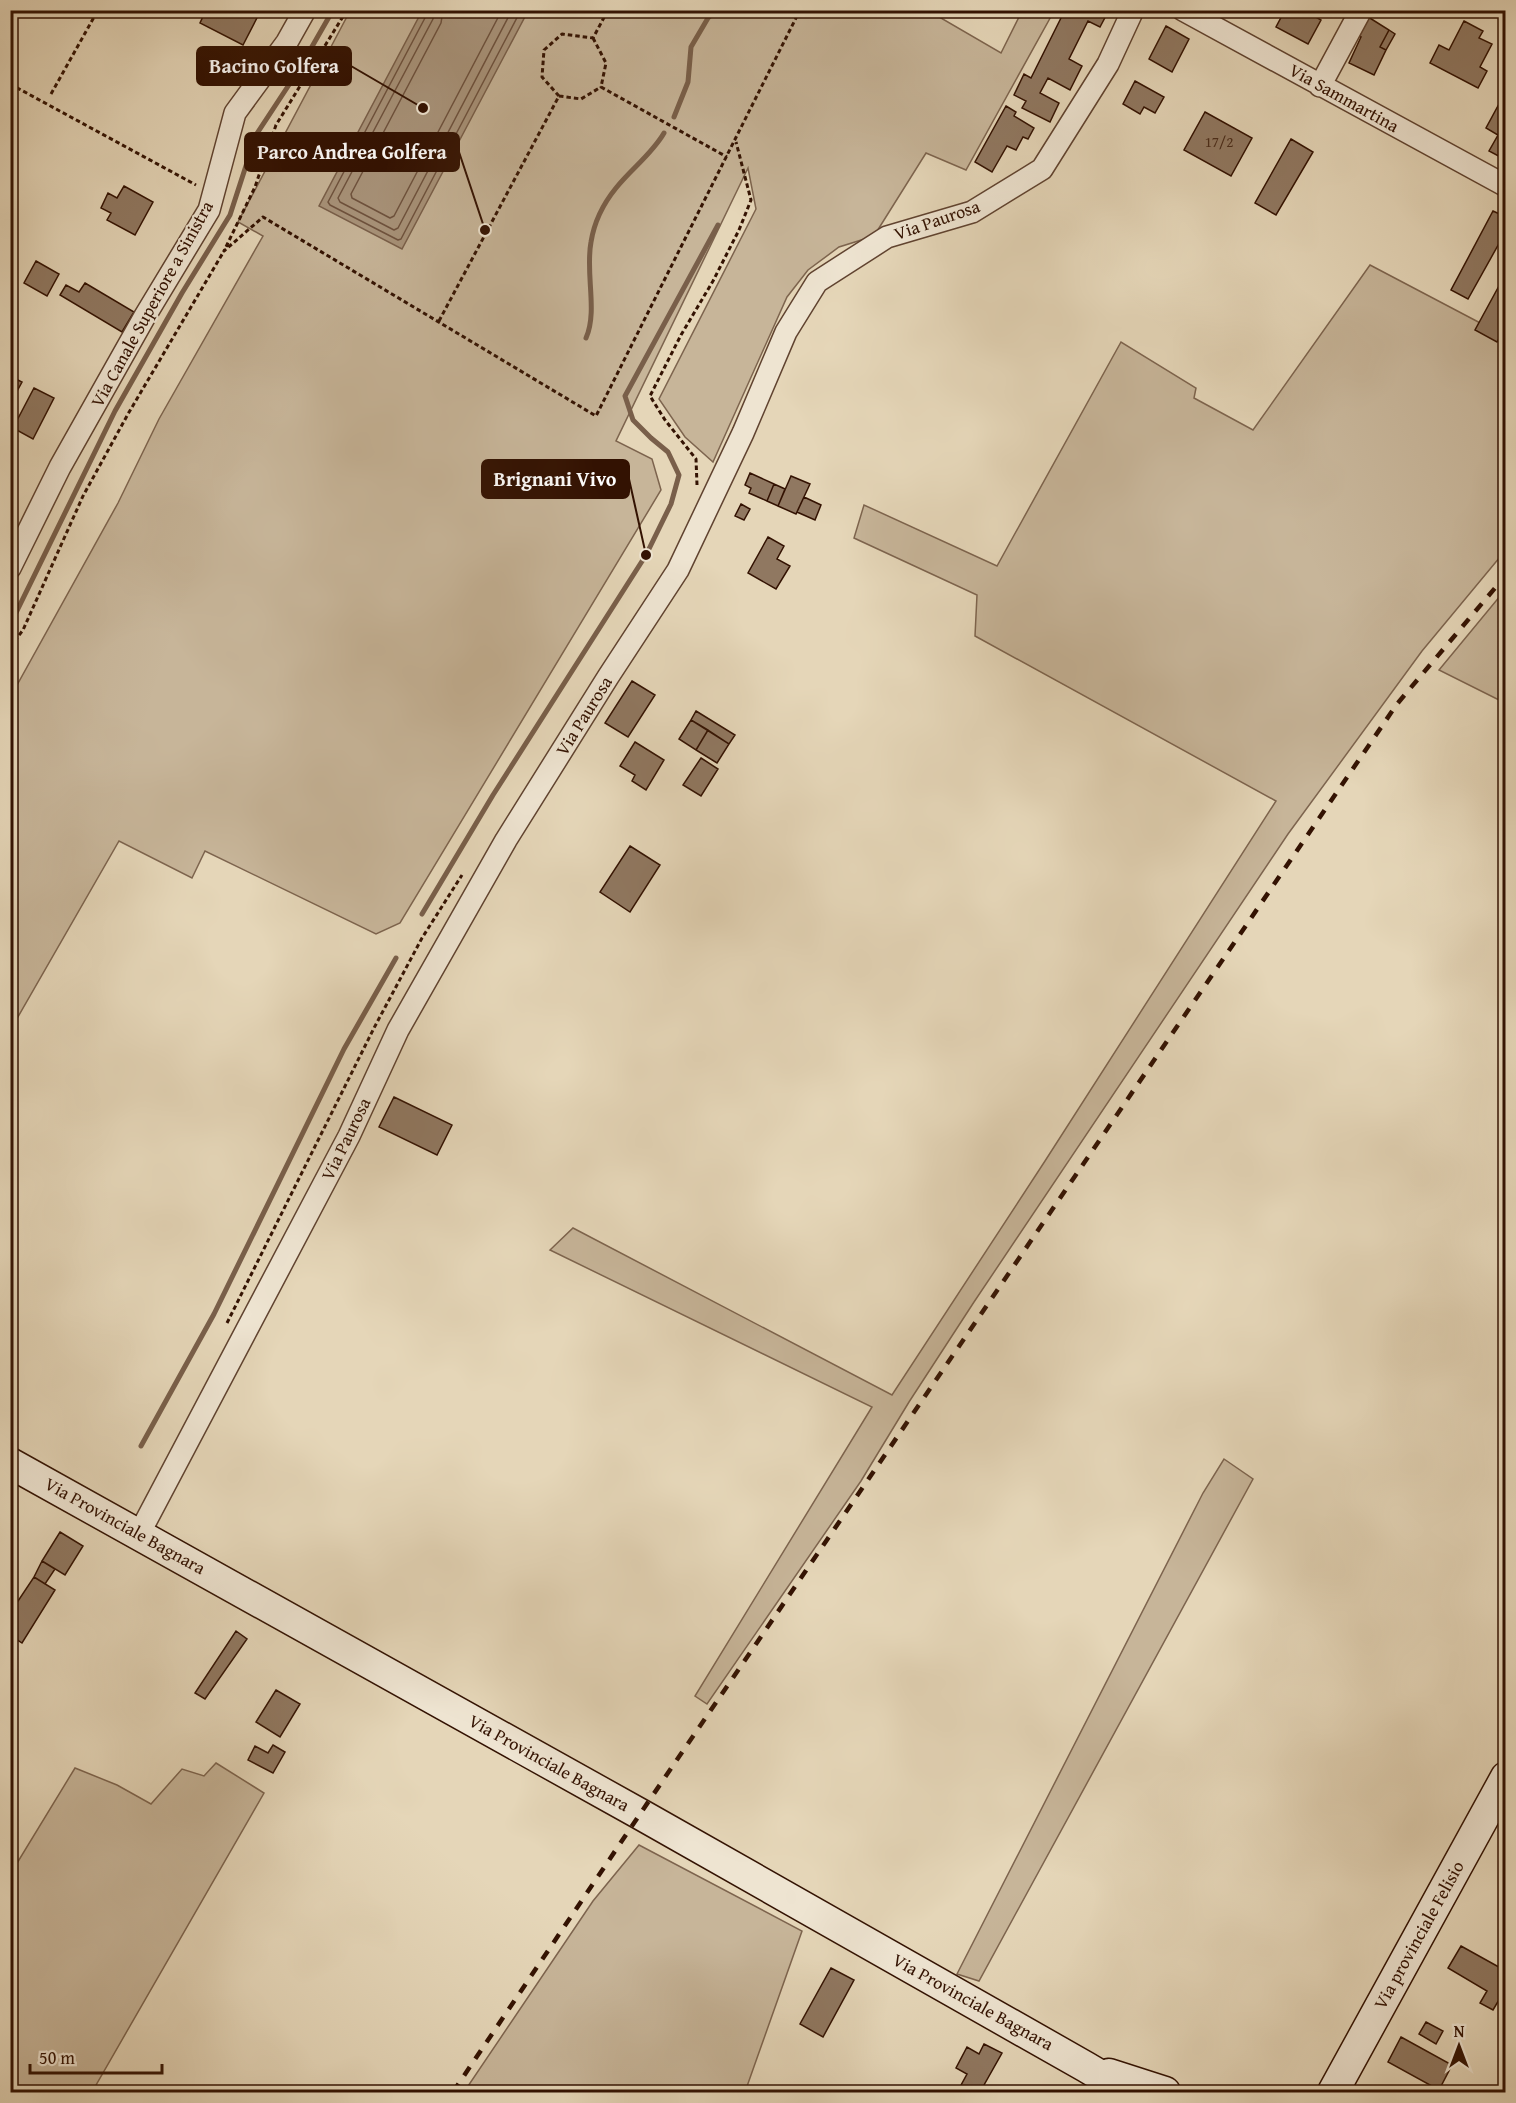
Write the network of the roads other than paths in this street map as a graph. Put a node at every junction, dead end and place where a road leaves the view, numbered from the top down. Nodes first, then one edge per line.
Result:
1 (305, 10) edge
2 (1132, 10) edge
3 (1361, 10) edge
4 (1188, 12) edge
5 (1320, 86) junction
6 (1506, 186) edge
7 (10, 568) edge
8 (10, 1463) edge
9 (139, 1534) junction
10 (1506, 1778) edge
11 (1360, 2042) junction
12 (1086, 2067) junction
13 (1128, 2092) edge
14 (1165, 2092) edge
15 (1323, 2092) edge
16 (1333, 2092) edge

1 - 7 street, Via Canale Superiore a Sinistra
2 - 9 street, Via Paurosa
3 - 5 street
4 - 5 street, Via Sammartina
5 - 6 street, Via Sammartina
8 - 9 main road, Via Provinciale Bagnara
9 - 12 main road, Via Provinciale Bagnara
10 - 11 main road, Via provinciale Felisio
11 - 15 main road
11 - 16 main road, Via provinciale Felisio
12 - 13 main road, Via Provinciale Bagnara
12 - 14 main road, Via Provinciale Bagnara

